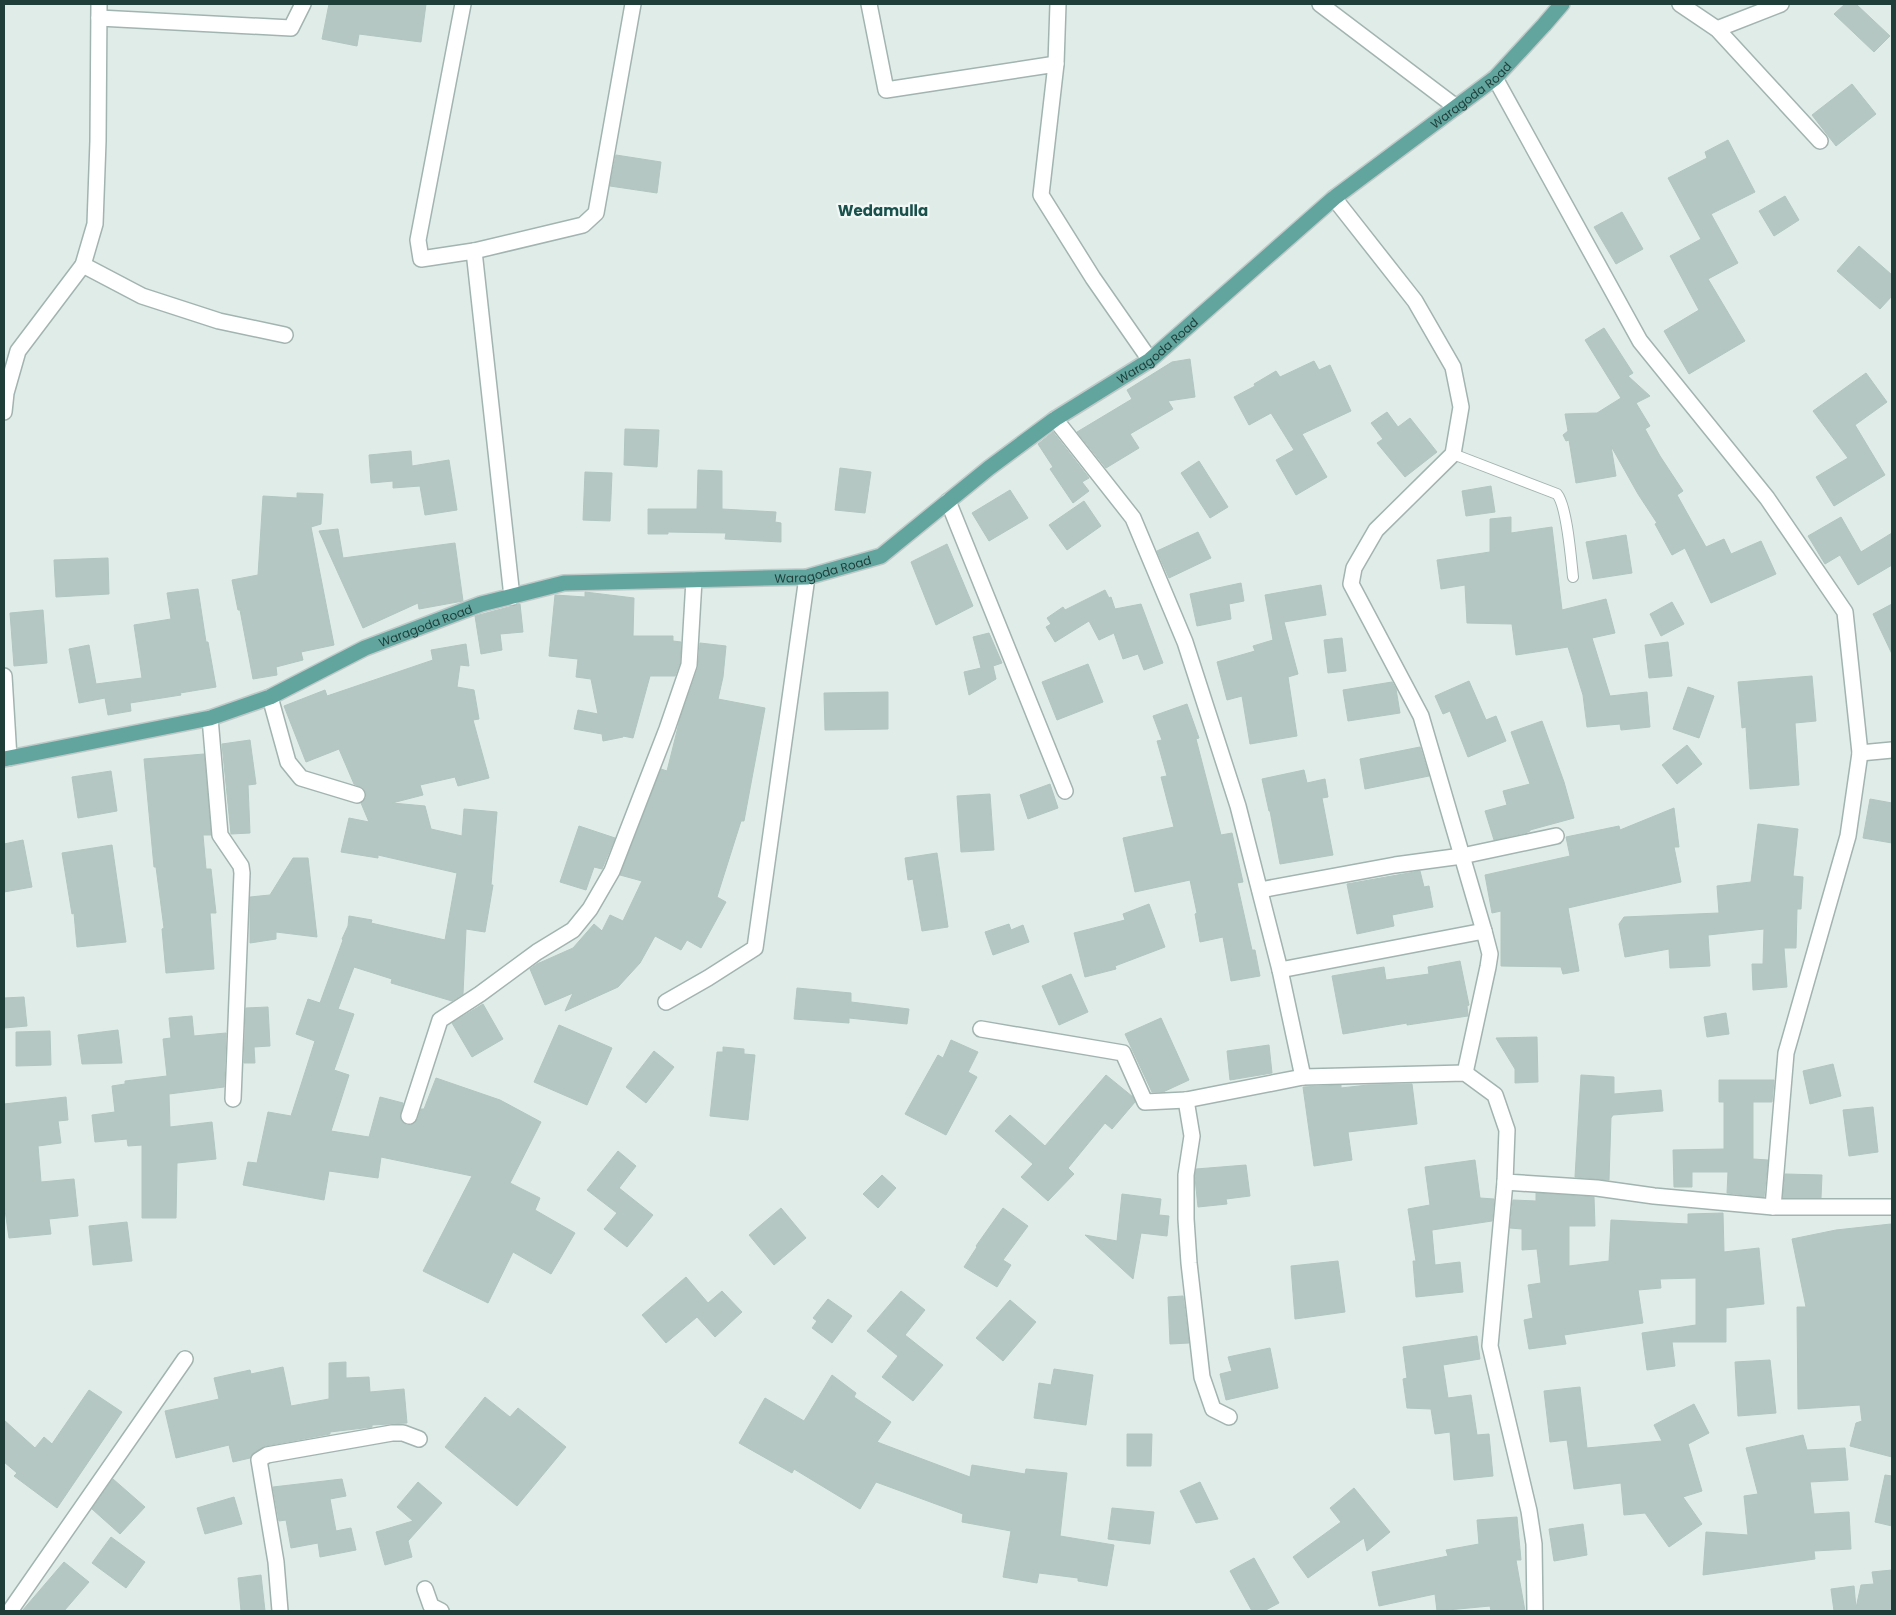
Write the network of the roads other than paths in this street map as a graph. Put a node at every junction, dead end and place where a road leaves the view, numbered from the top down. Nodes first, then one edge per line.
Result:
1 (303, 4) edge
2 (463, 4) edge
3 (634, 4) edge
4 (869, 4) edge
5 (1058, 4) edge
6 (1320, 4) edge
7 (1562, 4) edge
8 (1680, 4) edge
9 (1781, 4) edge
10 (99, 11) edge
11 (1717, 29) junction
12 (1056, 64) junction
13 (1495, 78) junction
14 (1456, 107) junction
15 (1820, 141) dead end
16 (1334, 198) junction
17 (474, 251) junction
18 (83, 265) junction
19 (285, 334) dead end
20 (1150, 360) junction
21 (4, 412) edge
22 (1055, 419) junction
23 (1453, 454) junction
24 (948, 501) junction
25 (807, 577) junction
26 (1574, 577) dead end
27 (694, 580) junction
28 (512, 596) junction
29 (4, 676) edge
30 (270, 697) junction
31 (210, 718) junction
32 (1892, 750) edge
33 (1860, 753) junction
34 (6, 759) edge
35 (1065, 792) dead end
36 (357, 796) dead end
37 (1556, 836) dead end
38 (1462, 856) junction
39 (1260, 890) junction
40 (1484, 931) junction
41 (1280, 970) junction
42 (666, 1002) dead end
43 (981, 1029) dead end
44 (1465, 1073) junction
45 (1303, 1077) junction
46 (233, 1099) dead end
47 (1186, 1100) junction
48 (409, 1116) dead end
49 (1505, 1182) junction
50 (1773, 1207) junction
51 (1892, 1207) edge
52 (185, 1359) dead end
53 (1229, 1417) dead end
54 (419, 1439) dead end
55 (425, 1589) dead end
56 (10, 1611) edge
57 (280, 1611) edge
58 (441, 1611) edge
59 (1535, 1611) edge

1 - 10 street
2 - 17 street
3 - 17 street
4 - 12 street
5 - 12 street
6 - 14 street
7 - 13 main road, Waragoda Road
8 - 11 street
9 - 11 street
10 - 18 street
11 - 15 street
12 - 20 street
13 - 14 main road, Waragoda Road
13 - 33 street
14 - 16 main road, Waragoda Road
16 - 20 main road, Waragoda Road
16 - 23 street
17 - 28 street
18 - 19 street
18 - 21 street
20 - 22 main road, Waragoda Road
22 - 24 main road, Waragoda Road
22 - 39 street
23 - 26 lane
23 - 38 street
24 - 25 main road, Waragoda Road
24 - 35 street
25 - 27 main road, Waragoda Road
25 - 42 street
27 - 28 main road, Waragoda Road
27 - 48 street
28 - 30 main road, Waragoda Road
29 - 34 street
30 - 31 main road, Waragoda Road
30 - 36 street
31 - 34 main road, Waragoda Road
31 - 46 street
32 - 33 street
33 - 50 street
37 - 38 street
38 - 39 street
38 - 40 street
39 - 41 street
40 - 41 street
40 - 44 street
41 - 45 street
43 - 47 street
44 - 45 street
44 - 49 street
45 - 47 street
47 - 53 street
49 - 50 street
49 - 59 street
50 - 51 street
52 - 56 street
54 - 57 street
55 - 58 street

